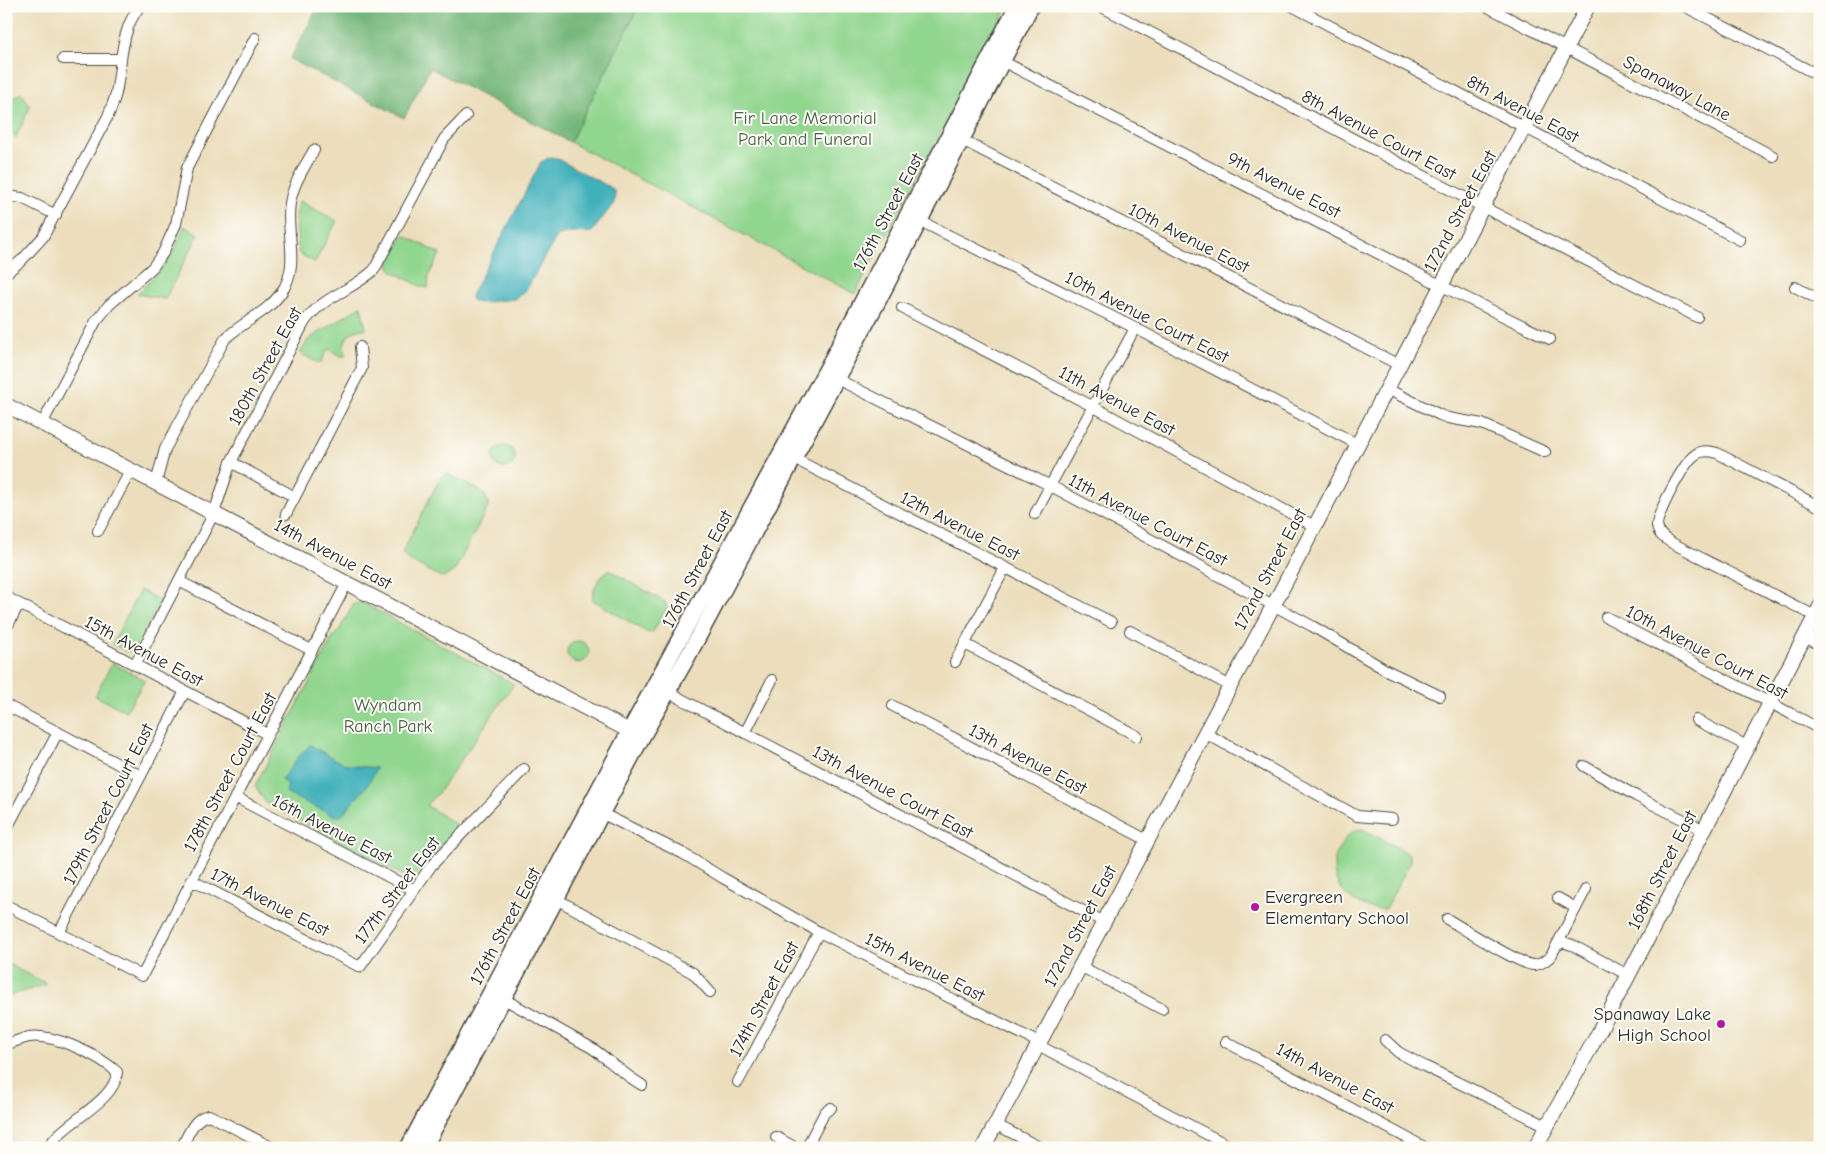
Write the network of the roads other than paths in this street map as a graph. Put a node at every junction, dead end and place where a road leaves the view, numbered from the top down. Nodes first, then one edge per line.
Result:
1 (140, 6) edge
2 (1016, 6) edge
3 (1031, 6) edge
4 (1100, 6) edge
5 (1292, 6) edge
6 (1486, 6) edge
7 (1588, 6) edge
8 (1684, 6) edge
9 (255, 38) dead end
10 (1567, 48) junction
11 (63, 59) dead end
12 (120, 59) junction
13 (1002, 61) junction
14 (1816, 74) dead end
15 (466, 116) dead end
16 (1524, 128) junction
17 (962, 140) junction
18 (314, 150) dead end
19 (1773, 156) dead end
20 (6, 196) edge
21 (1483, 208) junction
22 (56, 215) junction
23 (920, 221) junction
24 (1740, 240) dead end
25 (6, 273) edge
26 (1442, 286) junction
27 (1795, 287) dead end
28 (1820, 300) edge
29 (902, 308) dead end
30 (857, 310) junction
31 (1696, 317) dead end
32 (1135, 328) junction
33 (1550, 339) dead end
34 (360, 346) dead end
35 (1399, 365) junction
36 (836, 379) junction
37 (1387, 389) junction
38 (6, 405) edge
39 (1094, 406) junction
40 (42, 424) junction
41 (1357, 444) junction
42 (1545, 452) dead end
43 (793, 458) junction
44 (231, 462) junction
45 (130, 470) junction
46 (156, 483) junction
47 (1051, 486) junction
48 (295, 497) junction
49 (1820, 507) edge
50 (214, 513) junction
51 (286, 514) dead end
52 (1035, 514) dead end
53 (1314, 526) junction
54 (98, 531) dead end
55 (1005, 568) junction
56 (179, 581) junction
57 (347, 583) junction
58 (6, 597) edge
59 (703, 598) junction
60 (19, 604) junction
61 (1273, 606) junction
62 (1817, 612) edge
63 (1606, 617) dead end
64 (1111, 622) dead end
65 (6, 629) edge
66 (1130, 631) dead end
67 (1805, 637) junction
68 (965, 644) junction
69 (1820, 644) edge
70 (312, 650) junction
71 (955, 662) dead end
72 (136, 665) junction
73 (772, 680) dead end
74 (1230, 686) junction
75 (185, 691) junction
76 (668, 692) junction
77 (1440, 696) dead end
78 (1769, 703) junction
79 (6, 705) edge
80 (893, 706) dead end
81 (1696, 720) dead end
82 (1820, 729) edge
83 (58, 732) junction
84 (745, 733) junction
85 (1205, 733) junction
86 (267, 734) junction
87 (636, 734) junction
88 (1137, 736) dead end
89 (1747, 746) junction
90 (1584, 766) dead end
91 (524, 769) dead end
92 (141, 776) junction
93 (235, 797) junction
94 (603, 814) junction
95 (1392, 819) dead end
96 (6, 830) edge
97 (1704, 830) junction
98 (1147, 840) junction
99 (192, 880) junction
100 (1586, 889) dead end
101 (414, 890) junction
102 (1558, 898) dead end
103 (556, 899) junction
104 (6, 905) edge
105 (1576, 908) junction
106 (1447, 919) dead end
107 (1104, 922) junction
108 (819, 932) junction
109 (59, 933) junction
110 (1558, 945) junction
111 (521, 950) junction
112 (1080, 966) junction
113 (360, 967) joint
114 (1628, 975) junction
115 (710, 992) dead end
116 (504, 999) junction
117 (1162, 1009) dead end
118 (1385, 1040) dead end
119 (1226, 1042) dead end
120 (6, 1045) edge
121 (1038, 1045) junction
122 (738, 1082) dead end
123 (642, 1085) dead end
124 (831, 1108) dead end
125 (995, 1124) junction
126 (1547, 1126) junction
127 (418, 1128) junction
128 (776, 1137) dead end
129 (48, 1148) edge
130 (181, 1148) edge
131 (273, 1148) edge
132 (408, 1148) edge
133 (416, 1148) edge
134 (424, 1148) edge
135 (796, 1148) edge
136 (806, 1148) edge
137 (983, 1148) edge
138 (1041, 1148) edge
139 (1233, 1148) edge
140 (1426, 1148) edge
141 (1535, 1148) edge

1 - 12 street
2 - 30 main road, 176th Street East
3 - 13 main road, 176th Street East
4 - 21 street, 8th Avenue Court East
5 - 16 street, 8th Avenue East
6 - 10 street, Spanaway Lane
7 - 10 street, 172nd Street East
8 - 14 street
9 - 40 street
10 - 16 street, 172nd Street East
10 - 19 street, Spanaway Lane
11 - 12 street
12 - 22 street
13 - 17 main road, 176th Street East
13 - 26 street, 9th Avenue East
15 - 44 street, 180th Street East
16 - 21 street, 172nd Street East
16 - 24 street, 8th Avenue East
17 - 23 main road, 176th Street East
17 - 35 street, 10th Avenue East
18 - 46 street
20 - 22 street
21 - 26 street, 172nd Street East
21 - 31 street, 8th Avenue Court East
22 - 25 street
23 - 32 street, 10th Avenue Court East
23 - 36 main road, 176th Street East
26 - 33 street, 9th Avenue East
26 - 35 street, 172nd Street East
27 - 28 street
29 - 39 street, 11th Avenue East
30 - 36 main road
30 - 59 main road, 176th Street East
32 - 39 street
32 - 41 street, 10th Avenue Court East
34 - 48 street
35 - 37 street, 172nd Street East
36 - 43 main road, 176th Street East
36 - 47 street, 11th Avenue Court East
37 - 41 street, 172nd Street East
37 - 42 street
38 - 40 street, 14th Avenue East
39 - 47 street
39 - 53 street, 11th Avenue East
40 - 45 street, 14th Avenue East
41 - 53 street, 172nd Street East
43 - 55 street, 12th Avenue East
43 - 76 main road, 176th Street East
44 - 48 street
44 - 50 street, 180th Street East
45 - 46 street, 14th Avenue East
45 - 54 street
46 - 50 street, 14th Avenue East
47 - 52 street
47 - 61 street, 11th Avenue Court East
48 - 51 street
49 - 62 street
50 - 56 street, 180th Street East
50 - 57 street, 14th Avenue East
53 - 61 street, 172nd Street East
55 - 64 street, 12th Avenue East
55 - 68 street
56 - 70 street
56 - 72 street, 180th Street East
57 - 70 street, 178th Street Court East
57 - 87 street, 14th Avenue East
58 - 60 street, 15th Avenue East
59 - 76 main road
59 - 87 main road, 176th Street East
60 - 65 street
60 - 72 street, 15th Avenue East
61 - 74 street, 172nd Street East
61 - 77 street, 11th Avenue Court East
62 - 67 street, 168th Street East
63 - 78 street, 10th Avenue Court East
66 - 74 street
67 - 69 street
67 - 78 street, 168th Street East
68 - 71 street
68 - 88 street
70 - 86 street, 178th Street Court East
72 - 75 street, 15th Avenue East
73 - 84 street
74 - 85 street, 172nd Street East
75 - 86 street, 15th Avenue East
75 - 92 street, 179th Street Court East
76 - 84 street, 13th Avenue Court East
76 - 87 main road, 176th Street East
78 - 82 street, 10th Avenue Court East
78 - 89 street, 168th Street East
79 - 83 street
80 - 98 street, 13th Avenue East
81 - 89 street
83 - 92 street
83 - 96 street
84 - 107 street, 13th Avenue Court East
85 - 95 street
85 - 98 street, 172nd Street East
86 - 93 street, 178th Street Court East
87 - 94 main road, 176th Street East
87 - 111 main road, 176th Street East
89 - 97 street, 168th Street East
90 - 97 street
91 - 101 street, 177th Street East
92 - 109 street, 179th Street Court East
93 - 99 street, 178th Street Court East
93 - 101 street, 16th Avenue East
94 - 103 main road, 176th Street East
94 - 108 street, 15th Avenue East
97 - 114 street, 168th Street East
98 - 107 street, 172nd Street East
99 - 109 street, 178th Street Court East
99 - 113 street, 17th Avenue East
100 - 105 street
101 - 113 street, 177th Street East
102 - 105 street
103 - 111 main road, 176th Street East
103 - 115 street
104 - 109 street
105 - 110 street
106 - 110 street
107 - 112 street, 172nd Street East
108 - 121 street, 15th Avenue East
108 - 122 street, 174th Street East
110 - 114 street
111 - 116 main road, 176th Street East
111 - 127 main road, 176th Street East
112 - 117 street
112 - 121 street, 172nd Street East
114 - 126 street, 168th Street East
116 - 123 street
116 - 134 main road, 176th Street East
118 - 126 street
119 - 140 street, 14th Avenue East
120 - 129 street
121 - 125 street, 172nd Street East
121 - 139 street, 15th Avenue East
124 - 136 street
125 - 137 street, 172nd Street East
125 - 138 street
126 - 141 street, 168th Street East
127 - 132 main road, 176th Street East
127 - 133 main road
128 - 135 street
130 - 131 street

